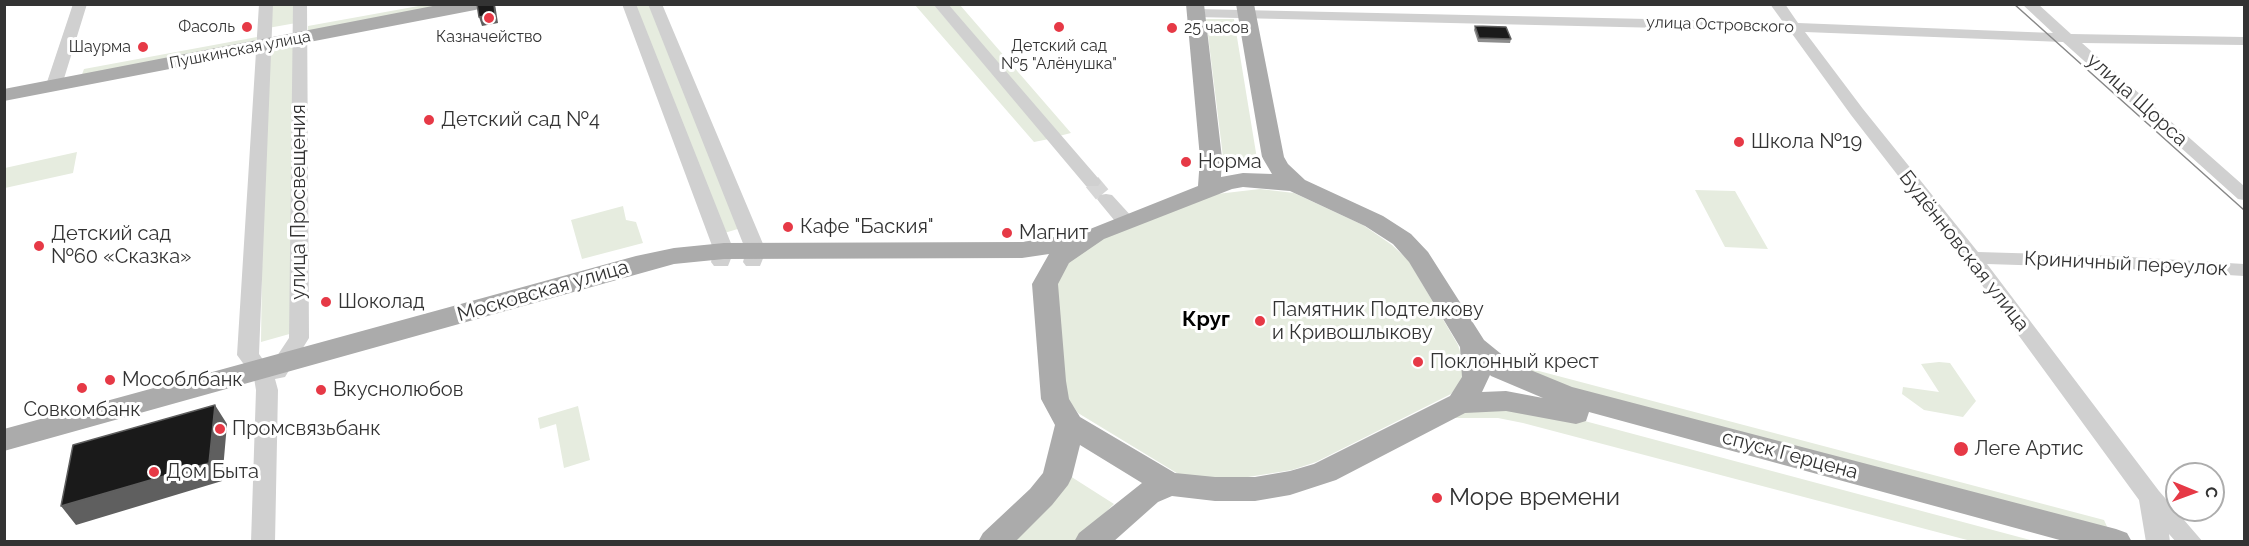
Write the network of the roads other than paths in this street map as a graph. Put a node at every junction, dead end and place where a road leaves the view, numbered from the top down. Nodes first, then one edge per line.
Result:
1 (80, 4) edge
2 (266, 4) edge
3 (300, 4) edge
4 (416, 4) edge
5 (475, 4) edge
6 (629, 4) edge
7 (655, 4) edge
8 (940, 4) edge
9 (1777, 4) edge
10 (2029, 4) edge
11 (1195, 9) edge
12 (1245, 9) edge
13 (1793, 27) junction
14 (299, 32) junction
15 (2067, 38) junction
16 (263, 39) junction
17 (2244, 41) edge
18 (57, 78) junction
19 (4, 81) edge
20 (4, 95) edge
21 (1092, 182) tunnel mouth
22 (1296, 185) junction
23 (1209, 189) junction
24 (2244, 195) edge
25 (1106, 199) tunnel mouth
26 (1126, 222) junction
27 (1095, 234) junction
28 (723, 256) junction
29 (754, 256) junction
30 (1972, 258) junction
31 (2244, 270) edge
32 (1044, 284) junction
33 (1474, 347) junction
34 (270, 374) junction
35 (1460, 403) junction
36 (1070, 425) junction
37 (4, 440) edge
38 (4, 449) edge
39 (1169, 484) junction
40 (2151, 498) junction
41 (263, 542) edge
42 (994, 542) edge
43 (1090, 542) edge
44 (2060, 542) edge
45 (2116, 542) edge
46 (2158, 542) edge
47 (2191, 542) edge

1 - 18 street
2 - 16 street, улица Просвещения
3 - 14 street, улица Просвещения
4 - 14 main road, Пушкинская улица
5 - 14 main road, Пушкинская улица
6 - 28 street
7 - 29 street
8 - 21 street
9 - 13 street, Будённовская улица
10 - 15 street, улица Щорса
11 - 12 street, улица Островского
11 - 23 main road
12 - 13 street, улица Островского
12 - 22 main road
13 - 15 street, улица Островского
13 - 30 street, Будённовская улица
14 - 16 main road, Пушкинская улица
14 - 34 street, улица Просвещения
15 - 17 street, улица Островского
15 - 24 street, улица Щорса
16 - 18 main road, Пушкинская улица
16 - 34 street, улица Просвещения
18 - 19 main road, Пушкинская улица
18 - 20 main road, Пушкинская улица
22 - 23 main road
22 - 33 main road
23 - 26 main road
25 - 26 street
26 - 27 main road
27 - 29 main road, Московская улица
27 - 32 main road
28 - 29 main road, Московская улица
28 - 34 main road, Московская улица
29 - 32 main road, Московская улица
30 - 31 street, Криничный переулок
30 - 40 street, Будённовская улица
32 - 36 main road
33 - 35 main road
33 - 45 main road, спуск Герцена
34 - 37 main road, Московская улица
34 - 38 main road, Московская улица
34 - 41 street, улица Просвещения
35 - 39 main road
35 - 44 main road, спуск Герцена
36 - 39 main road
36 - 42 main road
39 - 43 main road
40 - 46 street, Будённовская улица
40 - 47 street, Будённовская улица

